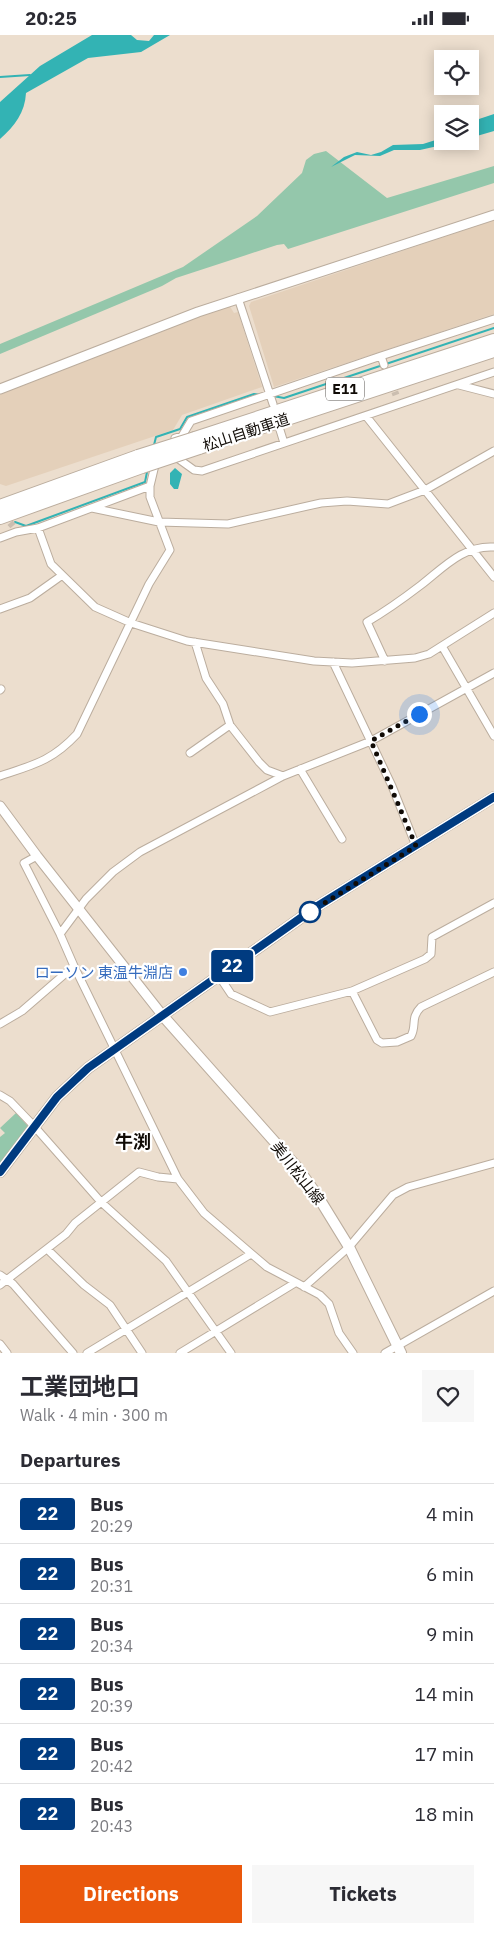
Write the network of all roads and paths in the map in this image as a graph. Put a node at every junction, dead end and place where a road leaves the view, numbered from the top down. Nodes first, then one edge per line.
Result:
1 (494, 215) edge
2 (238, 298) junction
3 (494, 319) edge
4 (494, 340) edge
5 (494, 351) edge
6 (381, 356) junction
7 (384, 365) dead end
8 (494, 373) edge
9 (459, 384) junction
10 (0, 389) edge
11 (269, 393) junction
12 (494, 394) edge
13 (396, 395) tunnel mouth
14 (273, 404) dead end
15 (399, 404) junction
16 (366, 416) junction
17 (280, 431) dead end
18 (197, 443) junction
19 (284, 443) junction
20 (494, 451) edge
21 (159, 453) junction
22 (140, 461) junction
23 (150, 486) junction
24 (425, 490) junction
25 (0, 506) edge
26 (92, 508) junction
27 (0, 518) edge
28 (159, 522) junction
29 (38, 528) junction
30 (0, 538) edge
31 (494, 547) edge
32 (473, 551) junction
33 (62, 576) junction
34 (494, 577) edge
35 (0, 609) edge
36 (494, 613) edge
37 (131, 623) junction
38 (195, 642) junction
39 (442, 646) junction
40 (385, 661) junction
41 (333, 662) junction
42 (494, 673) edge
43 (467, 688) junction
44 (230, 725) junction
45 (494, 736) edge
46 (371, 741) junction
47 (190, 753) dead end
48 (300, 769) junction
49 (0, 776) edge
50 (283, 776) junction
51 (494, 797) edge
52 (0, 806) edge
53 (342, 839) dead end
54 (416, 846) junction
55 (37, 856) junction
56 (494, 903) edge
57 (79, 909) junction
58 (60, 934) junction
59 (74, 966) junction
60 (494, 972) edge
61 (219, 976) junction
62 (352, 991) junction
63 (163, 1015) junction
64 (0, 1024) edge
65 (116, 1050) junction
66 (0, 1095) edge
67 (34, 1126) junction
68 (494, 1163) edge
69 (0, 1172) edge
70 (178, 1179) junction
71 (101, 1203) junction
72 (349, 1247) junction
73 (47, 1249) junction
74 (251, 1253) junction
75 (0, 1275) edge
76 (7, 1280) junction
77 (295, 1283) junction
78 (0, 1285) edge
79 (304, 1287) junction
80 (188, 1291) junction
81 (494, 1291) edge
82 (126, 1329) junction
83 (216, 1332) junction
84 (0, 1344) edge
85 (399, 1349) edge
86 (7, 1353) edge
87 (73, 1353) edge
88 (87, 1353) edge
89 (142, 1353) edge
90 (180, 1353) edge
91 (232, 1353) edge
92 (354, 1353) edge
93 (385, 1353) edge

1 - 2 street
2 - 10 street
2 - 11 street
3 - 6 street
4 - 18 highway, 松山自動車道 / E11
5 - 18 highway, 松山自動車道 / E11
6 - 7 street
6 - 11 street
8 - 9 street
9 - 12 street
9 - 15 street
11 - 14 street
11 - 21 street
13 - 15 street
15 - 16 street
16 - 19 street
16 - 24 street
17 - 19 street
18 - 22 highway, 松山自動車道 / E11, bridge
19 - 21 street
20 - 24 street
21 - 23 street
22 - 25 highway, 松山自動車道 / E11
22 - 27 highway, 松山自動車道 / E11
23 - 26 street
23 - 28 street
24 - 28 street
24 - 32 street
26 - 28 street
26 - 29 street
28 - 37 street
29 - 30 street
29 - 33 street
31 - 32 street
32 - 34 street
32 - 40 street
33 - 35 street
33 - 37 street
36 - 39 street
37 - 38 street
37 - 49 street
38 - 41 street
38 - 44 street
39 - 40 street
39 - 43 street
40 - 41 street
41 - 46 street
42 - 43 street
43 - 45 street
43 - 46 street
44 - 47 street
44 - 50 street
46 - 48 street
46 - 54 street
48 - 50 street
48 - 53 street
50 - 57 street
51 - 54 main road
52 - 55 street
54 - 61 main road
55 - 57 street
55 - 58 street
56 - 62 street
57 - 58 street
57 - 63 street
58 - 59 street
59 - 64 street
59 - 65 street
60 - 62 street
61 - 62 street
61 - 63 main road
63 - 65 main road
63 - 72 main road, 美川松山線
65 - 67 main road
65 - 70 street
66 - 67 street
67 - 69 main road
67 - 71 street
68 - 72 street
70 - 71 street
70 - 74 street
71 - 73 street
71 - 80 street
72 - 79 street
72 - 85 main road, 美川松山線
73 - 76 street
73 - 82 street
74 - 77 street
74 - 80 street
75 - 76 street
76 - 78 street
76 - 87 street
77 - 79 street
77 - 83 street
79 - 92 street
80 - 82 street
80 - 83 street
81 - 85 street
82 - 88 street
82 - 89 street
83 - 90 street
83 - 91 street
84 - 86 street
85 - 93 street

